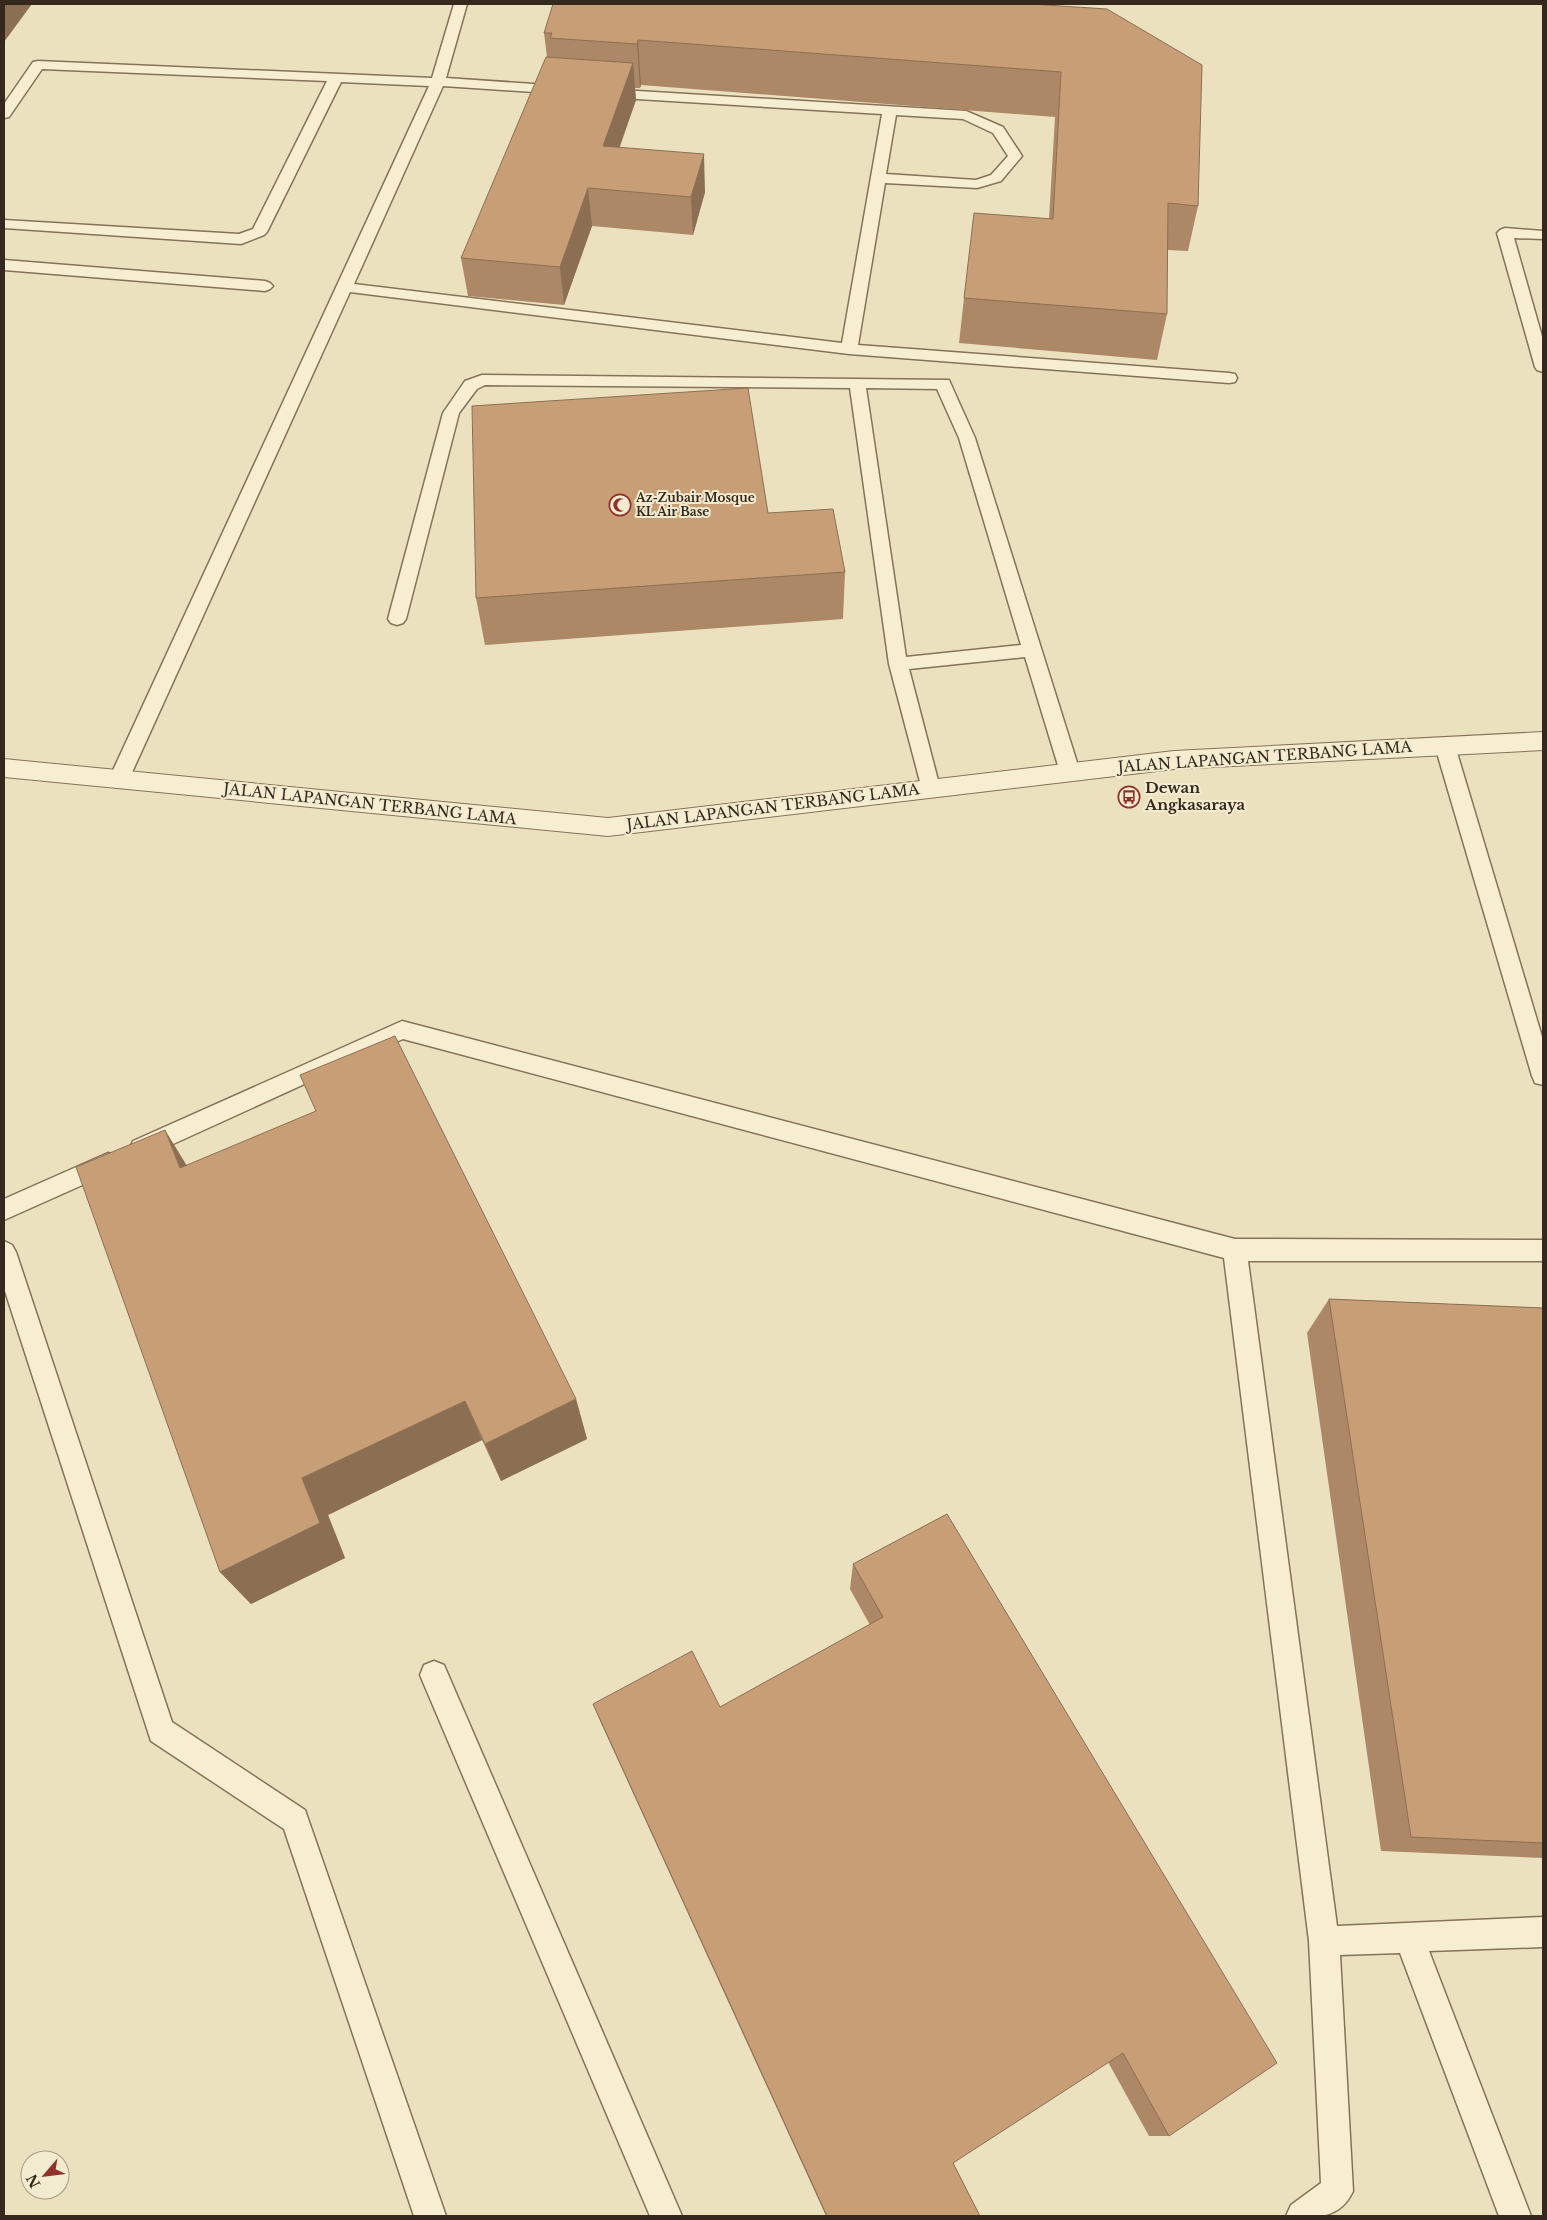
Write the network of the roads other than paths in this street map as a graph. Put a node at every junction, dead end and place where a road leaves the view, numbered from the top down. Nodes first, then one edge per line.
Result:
1 (460, 4) edge
2 (336, 78) junction
3 (438, 82) junction
4 (575, 91) edge
5 (595, 92) edge
6 (890, 111) junction
7 (4, 114) edge
8 (878, 178) junction
9 (4, 224) edge
10 (1543, 235) edge
11 (4, 265) edge
12 (265, 286) dead end
13 (344, 287) junction
14 (848, 349) junction
15 (1543, 368) edge
16 (1229, 378) dead end
17 (858, 383) junction
18 (397, 619) dead end
19 (1033, 650) junction
20 (898, 664) junction
21 (1543, 741) edge
22 (1445, 746) junction
23 (4, 768) edge
24 (1070, 772) junction
25 (119, 779) junction
26 (930, 788) junction
27 (1543, 1076) edge
28 (4, 1210) edge
29 (1235, 1250) junction
30 (1543, 1250) edge
31 (4, 1252) edge
32 (434, 1675) dead end
33 (1543, 1932) edge
34 (1409, 1937) junction
35 (1324, 1941) junction
36 (430, 2216) edge
37 (666, 2216) edge
38 (1302, 2216) edge
39 (1516, 2216) edge

1 - 3 lane
2 - 3 lane
2 - 7 lane
2 - 9 lane
3 - 4 lane
3 - 13 lane
5 - 6 lane
6 - 8 lane
6 - 8 lane
8 - 14 lane
10 - 15 lane
11 - 12 lane
13 - 14 lane
13 - 25 lane
14 - 16 lane
17 - 18 lane
17 - 19 lane
17 - 20 lane
19 - 20 lane
19 - 24 lane
20 - 26 lane
21 - 22 street, JALAN LAPANGAN TERBANG LAMA
22 - 24 street, JALAN LAPANGAN TERBANG LAMA
22 - 27 lane
23 - 25 street, JALAN LAPANGAN TERBANG LAMA
24 - 26 street, JALAN LAPANGAN TERBANG LAMA
25 - 26 street, JALAN LAPANGAN TERBANG LAMA
28 - 29 lane
29 - 30 lane
29 - 35 lane
31 - 36 lane
32 - 37 lane
33 - 34 lane
34 - 35 lane
34 - 39 lane
35 - 38 lane

